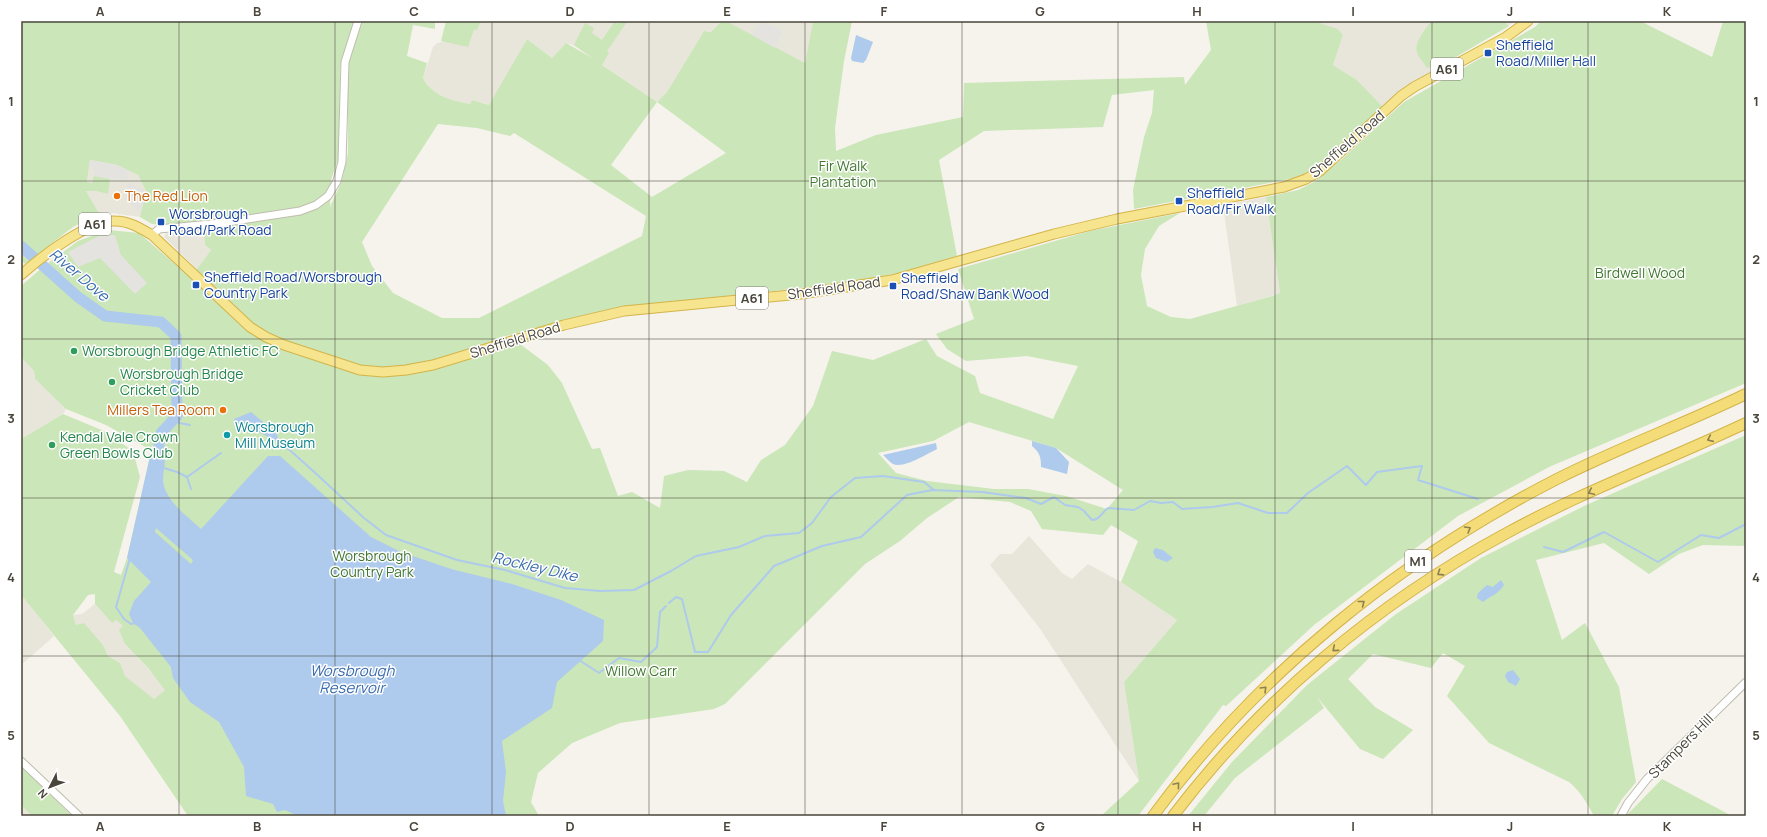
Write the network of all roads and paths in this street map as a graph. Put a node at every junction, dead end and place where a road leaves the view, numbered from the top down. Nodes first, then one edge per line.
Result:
1 (358, 21) edge
2 (1528, 21) edge
3 (152, 235) junction
4 (22, 274) edge
5 (1746, 394) edge
6 (1746, 423) edge
7 (1746, 682) edge
8 (21, 761) edge
9 (79, 816) edge
10 (1153, 816) edge
11 (1173, 816) edge
12 (1621, 816) edge

1 - 3 street
2 - 3 highway, Sheffield Road / A61
3 - 4 highway, A61
10 -> 5 highway, M1
6 -> 11 highway, M1
7 - 12 street, Stampers Hill
8 - 9 street

